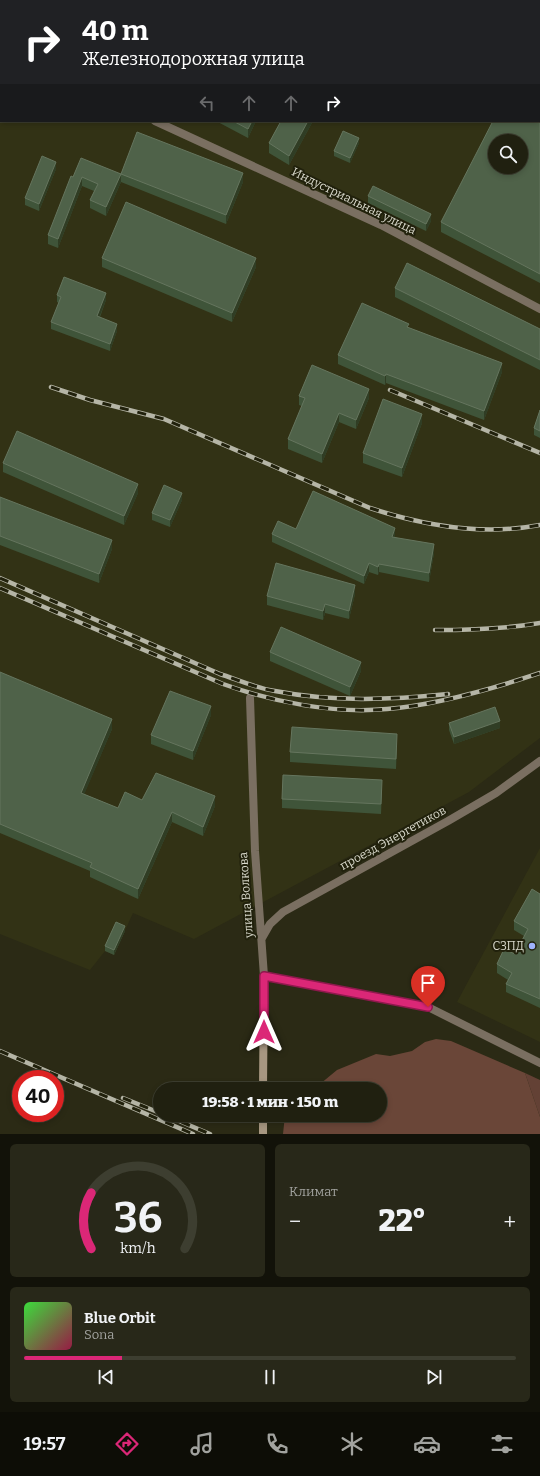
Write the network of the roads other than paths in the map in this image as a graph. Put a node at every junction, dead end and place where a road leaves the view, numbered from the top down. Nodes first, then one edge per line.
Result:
1 (157, 122) edge
2 (540, 309) edge
3 (250, 698) dead end
4 (540, 761) edge
5 (262, 938) junction
6 (264, 976) junction
7 (540, 1063) edge
8 (263, 1082) edge

1 - 2 street, Индустриальная улица
3 - 5 street, улица Волкова
4 - 5 street, проезд Энергетиков
5 - 6 street, улица Волкова
6 - 7 street
6 - 8 street, улица Волкова

